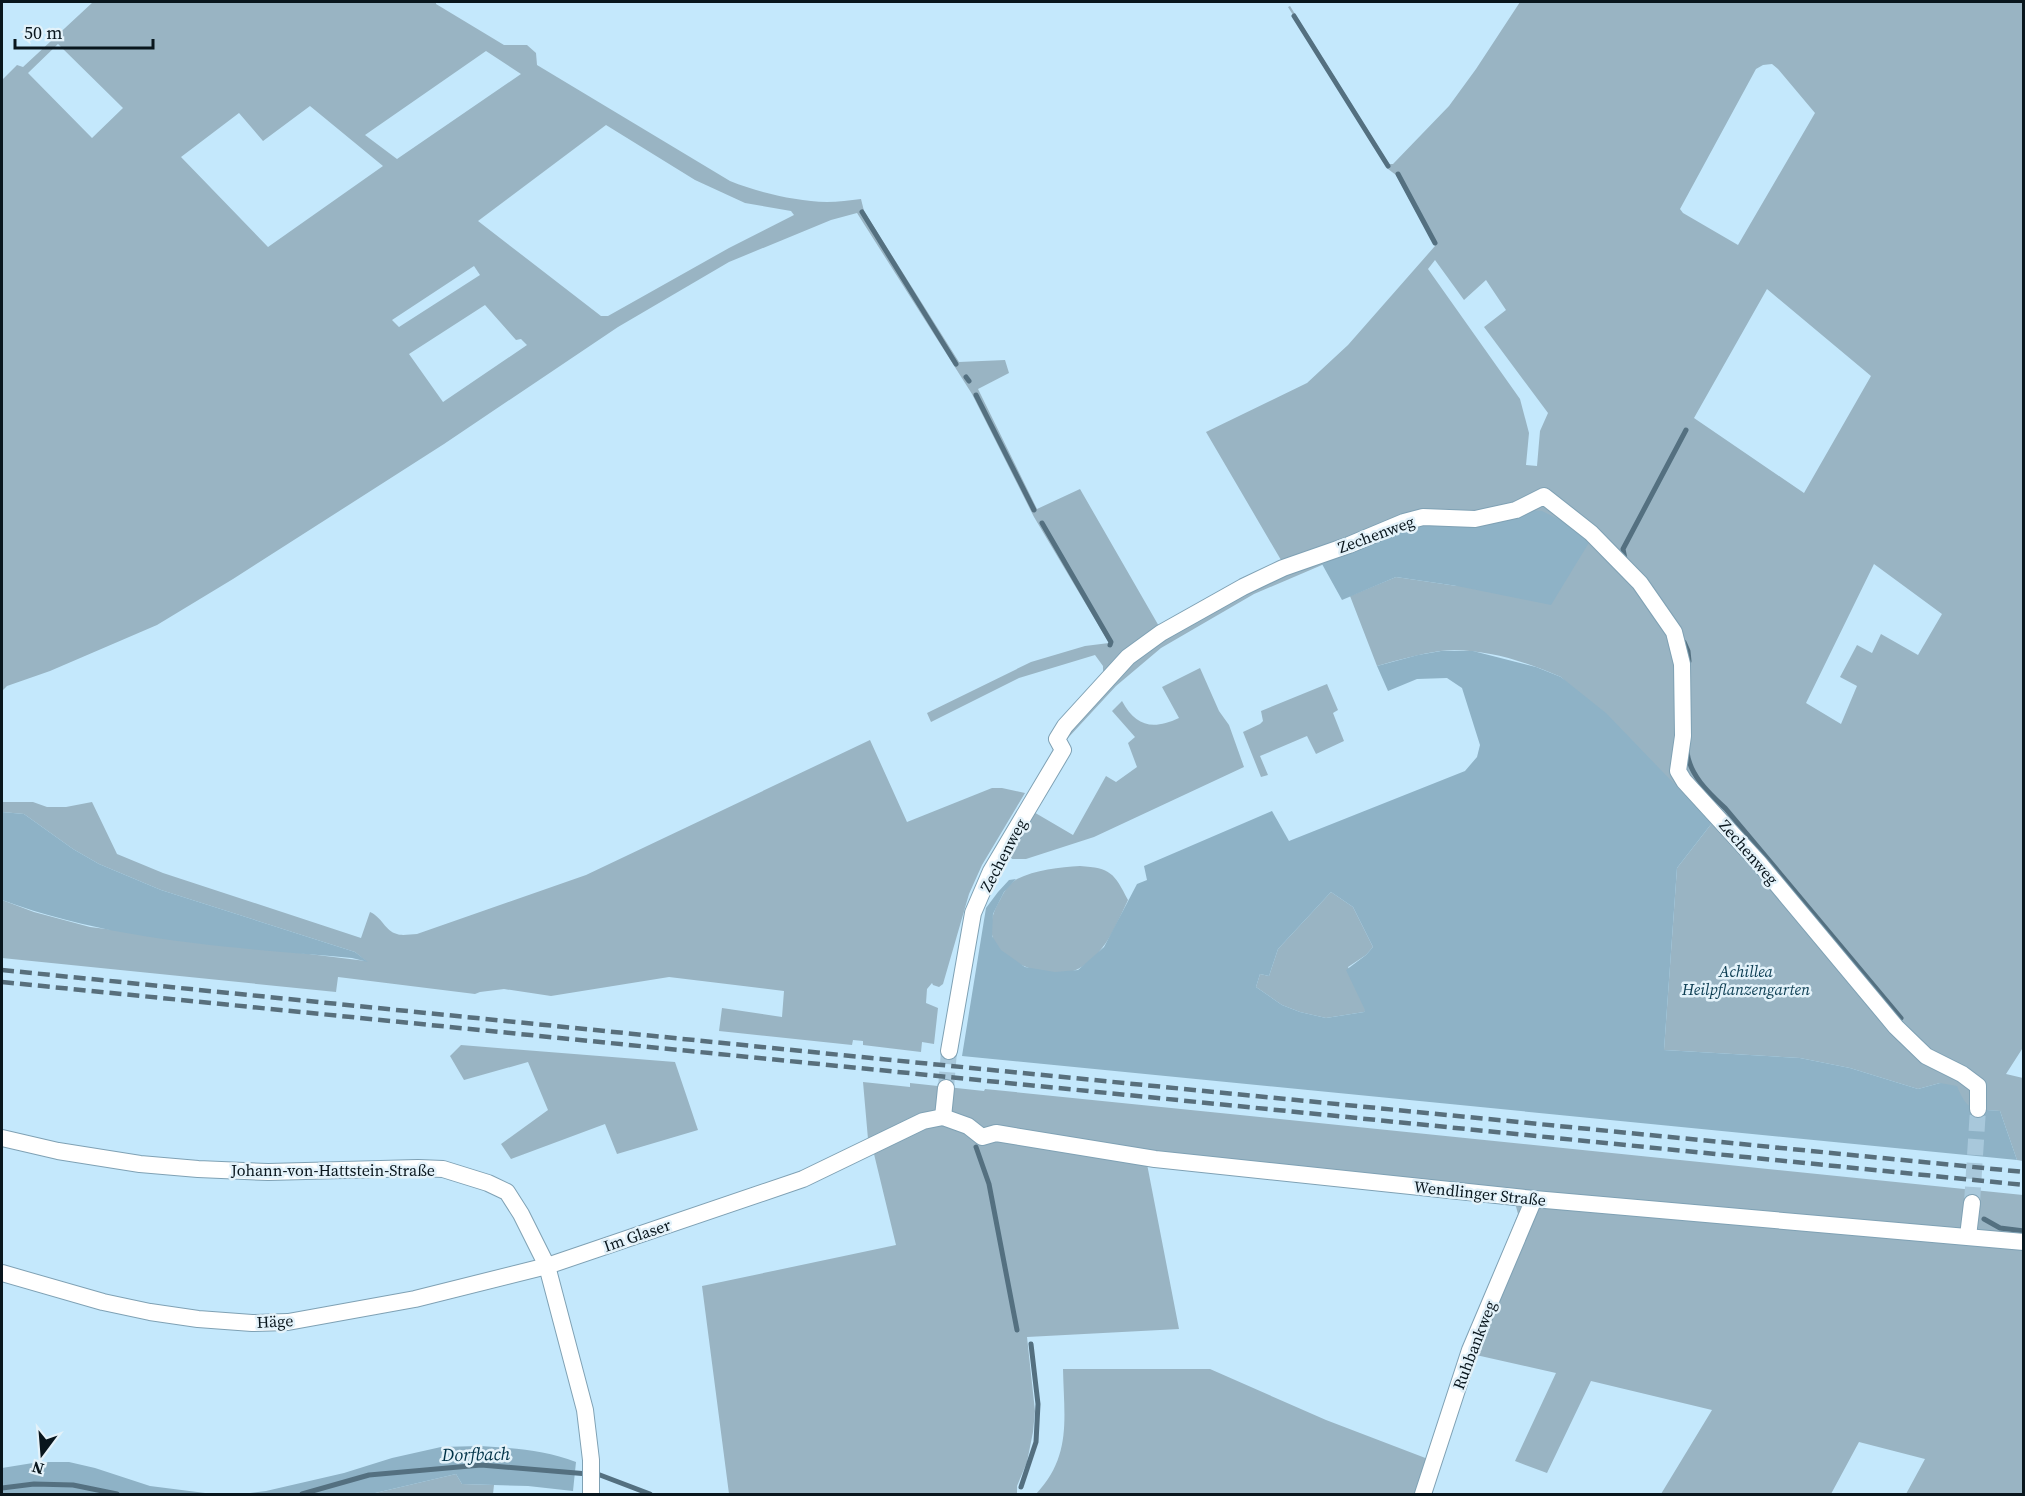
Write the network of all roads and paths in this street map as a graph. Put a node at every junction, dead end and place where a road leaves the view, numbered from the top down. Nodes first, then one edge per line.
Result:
1 (949, 1051) tunnel mouth
2 (946, 1088) tunnel mouth
3 (1978, 1109) tunnel mouth
4 (944, 1117) junction
5 (2, 1138) edge
6 (1534, 1199) junction
7 (1971, 1203) tunnel mouth
8 (1968, 1236) junction
9 (2024, 1242) edge
10 (548, 1266) junction
11 (2, 1273) edge
12 (591, 1491) edge
13 (1423, 1494) edge

1 - 3 street, Zechenweg
2 - 4 street
4 - 6 street, Wendlinger Straße
4 - 10 street, Im Glaser
5 - 10 street, Johann-von-Hattstein-Straße
6 - 8 street, Wendlinger Straße
6 - 13 street, Ruhbankweg
7 - 8 street
8 - 9 street, Wendlinger Straße
10 - 11 street, Häge
10 - 12 street

